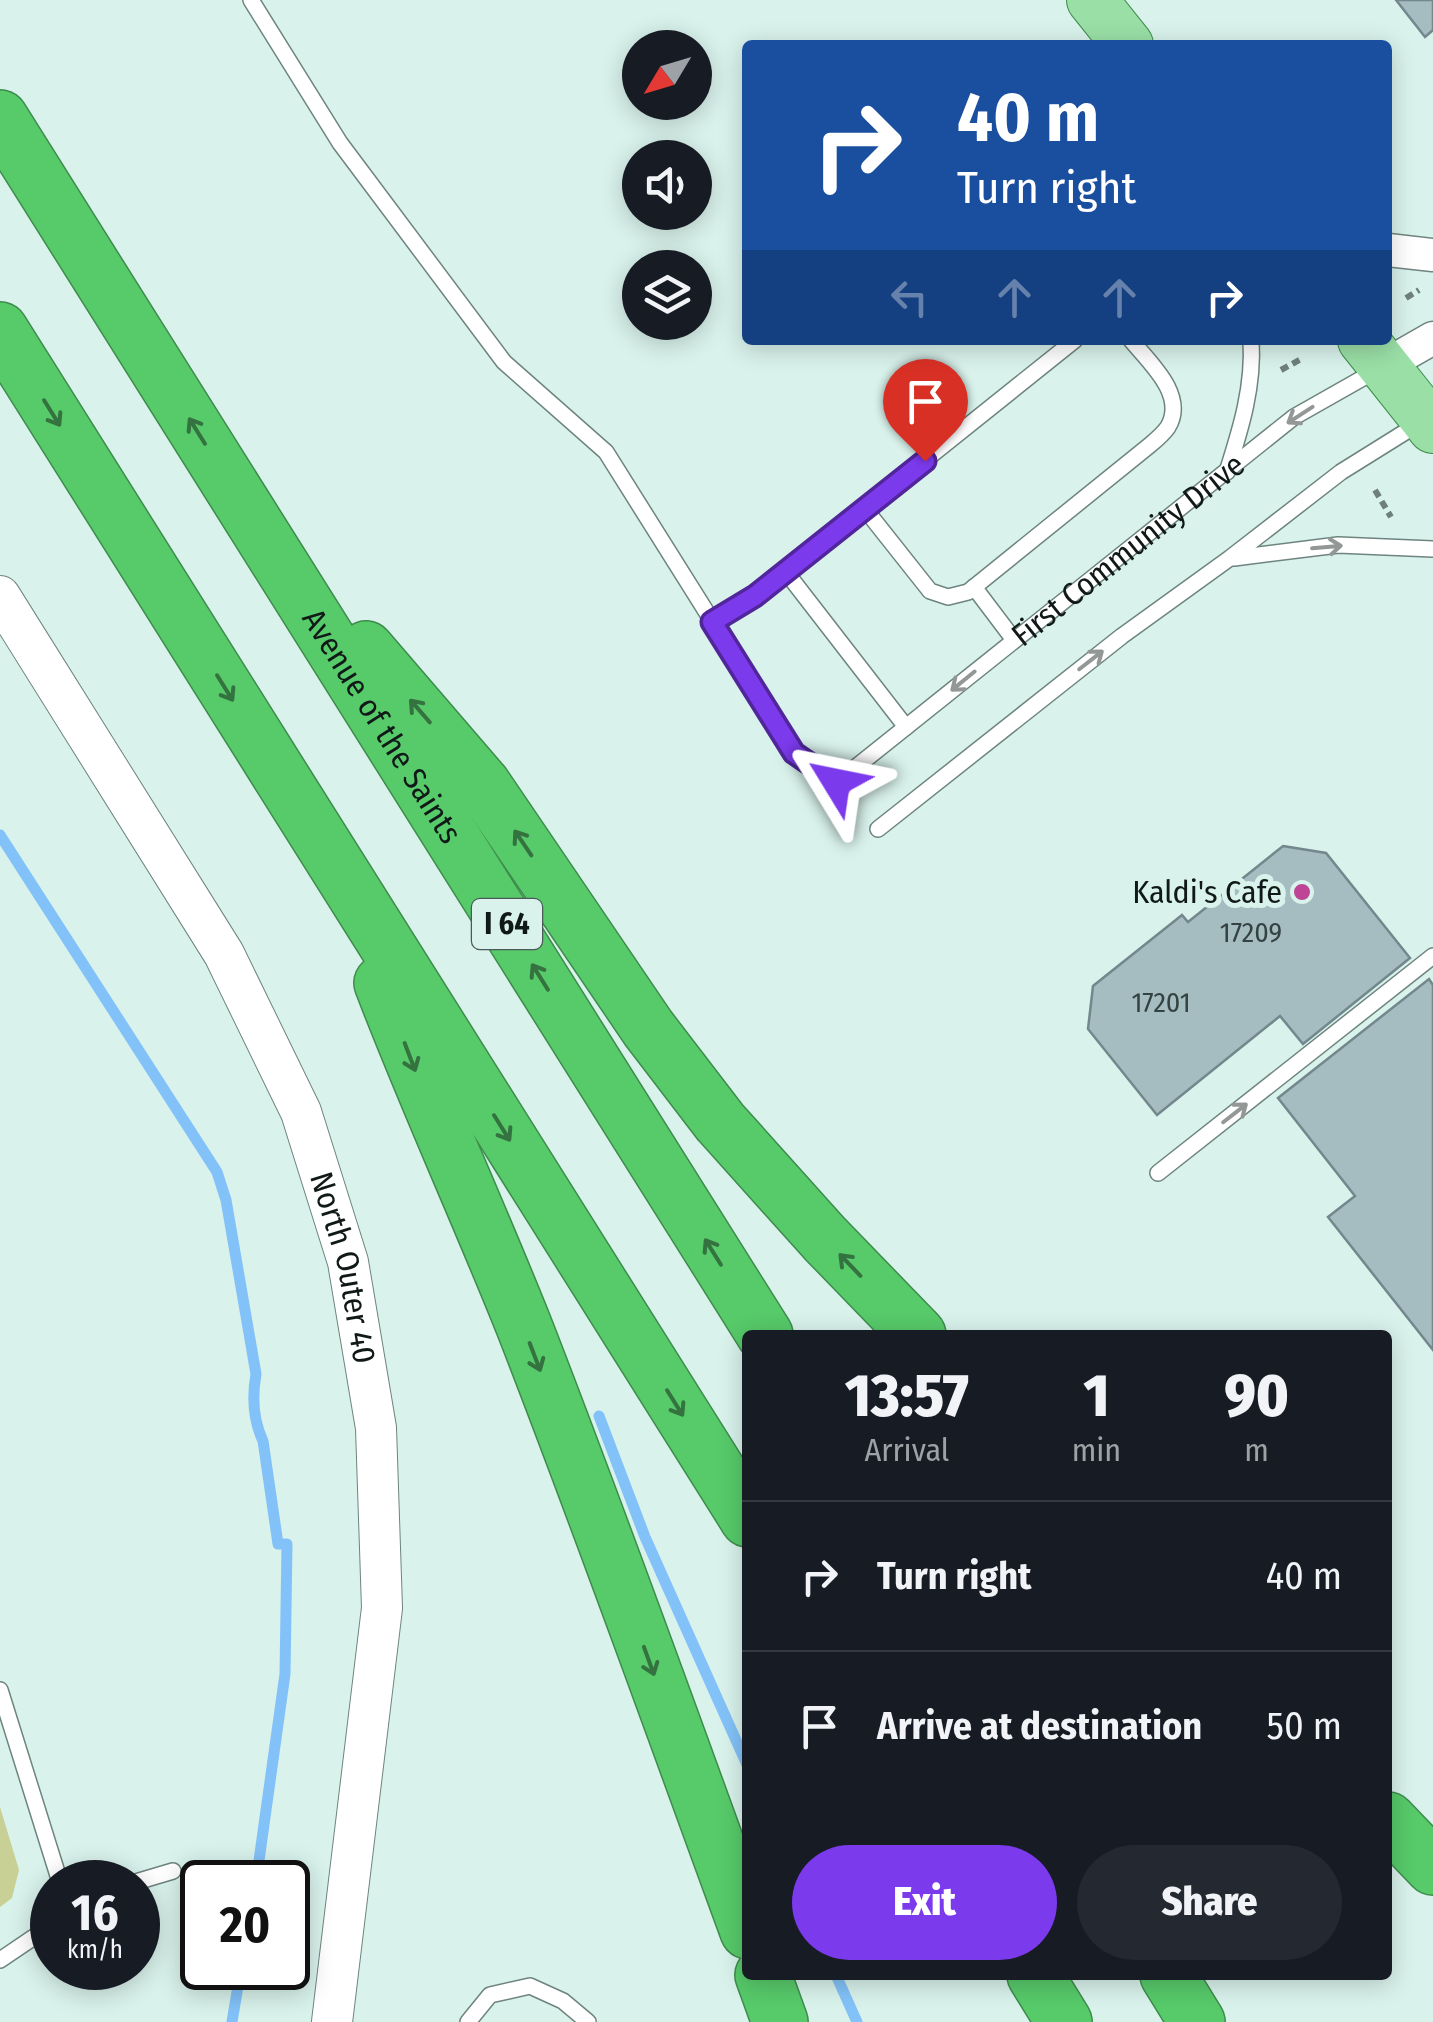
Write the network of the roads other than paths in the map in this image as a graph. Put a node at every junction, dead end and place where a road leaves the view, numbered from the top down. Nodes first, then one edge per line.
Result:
1 (251, 0) edge
2 (1092, 0) edge
3 (1124, 40) edge
4 (0, 118) edge
5 (1392, 250) edge
6 (1433, 255) edge
7 (0, 330) edge
8 (1433, 338) edge
9 (1069, 345) edge
10 (1135, 345) edge
11 (1251, 345) edge
12 (1374, 353) edge
13 (1428, 422) edge
14 (1227, 472) junction
15 (864, 509) junction
16 (249, 513) junction
17 (1433, 549) edge
18 (1230, 558) junction
19 (786, 572) junction
20 (974, 587) junction
21 (0, 596) edge
22 (712, 622) junction
23 (0, 630) edge
24 (1014, 640) junction
25 (76, 718) junction
26 (906, 726) junction
27 (878, 829) dead end
28 (338, 868) junction
29 (1433, 956) edge
30 (1158, 1174) dead end
31 (761, 1330) edge
32 (913, 1330) edge
33 (742, 1509) edge
34 (0, 1690) edge
35 (1392, 1824) edge
36 (53, 1860) edge
37 (1433, 1867) edge
38 (173, 1871) dead end
39 (160, 1875) edge
40 (742, 1915) edge
41 (30, 1939) edge
42 (0, 1960) edge
43 (766, 1980) edge
44 (1037, 1980) edge
45 (1171, 1980) edge
46 (332, 2022) edge
47 (468, 2022) edge
48 (588, 2022) edge
49 (780, 2022) edge
50 (1064, 2022) edge
51 (1197, 2022) edge

1 - 22 lane
2 - 3 main road
16 -> 4 highway, Avenue of the Saints / I 64
5 - 6 street
7 -> 28 highway
8 - 12 street, First Community Drive
9 - 15 lane
10 - 20 lane
11 - 14 lane
12 - 13 main road
12 -> 14 lane, First Community Drive
13 - 18 lane, First Community Drive
14 - 24 lane, First Community Drive
15 - 19 lane
15 - 20 lane
31 -> 16 highway, Avenue of the Saints / I 64
32 -> 16 highway
18 -> 17 lane
27 -> 18 lane, First Community Drive
19 - 22 lane
19 - 26 lane
20 - 24 lane
21 - 25 street, North Outer 40
22 - 26 lane, First Community Drive
23 - 25 lane
24 -> 26 lane, First Community Drive
25 - 46 street, North Outer 40
28 -> 33 highway
28 -> 40 highway
30 -> 29 lane
34 - 36 lane
35 - 37 highway
38 - 39 lane
41 - 42 lane
43 - 49 highway
44 - 50 highway
45 - 51 highway
47 - 48 lane

